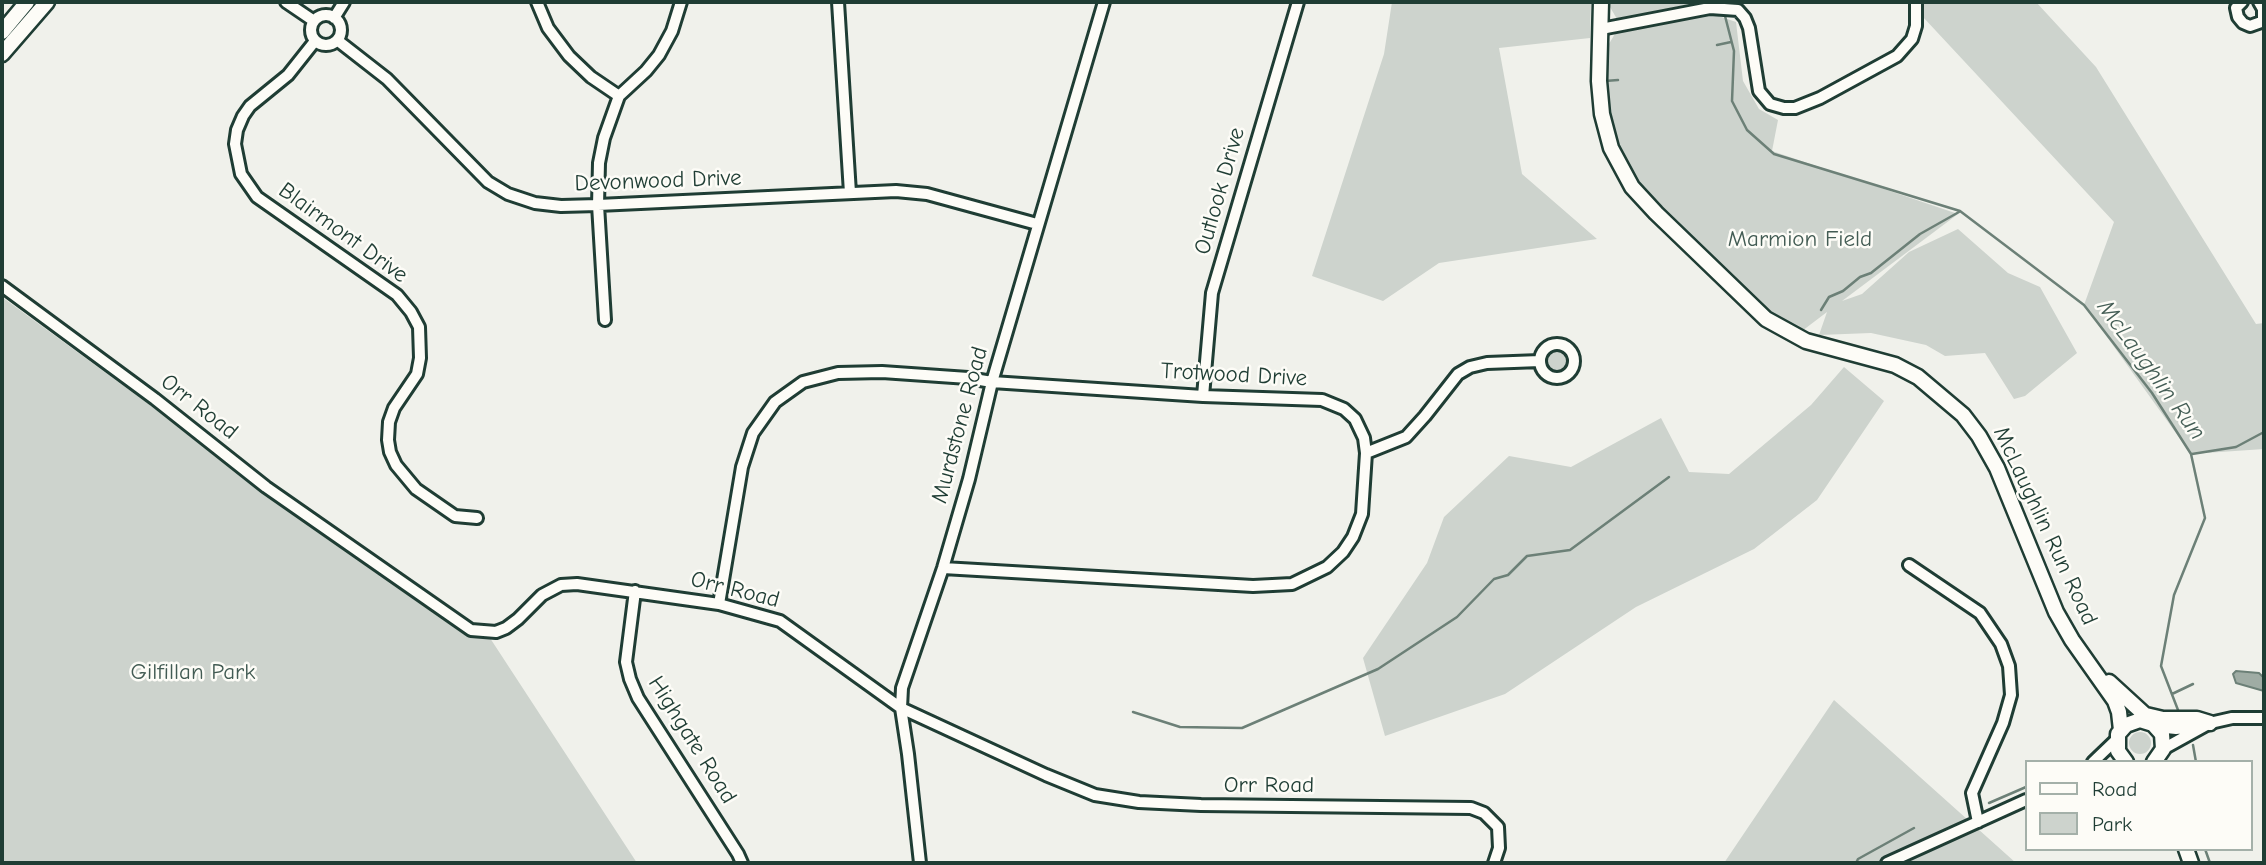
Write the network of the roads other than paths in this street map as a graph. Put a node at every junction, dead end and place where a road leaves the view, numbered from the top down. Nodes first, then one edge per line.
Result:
1 (27, 2) edge
2 (47, 2) edge
3 (286, 2) edge
4 (344, 2) edge
5 (537, 2) edge
6 (681, 2) edge
7 (838, 2) edge
8 (1104, 2) edge
9 (1298, 2) edge
10 (1601, 2) edge
11 (1916, 2) edge
12 (2242, 2) edge
13 (2259, 2) edge
14 (334, 18) junction
15 (2263, 20) edge
16 (314, 21) junction
17 (1601, 29) junction
18 (2, 32) edge
19 (337, 40) junction
20 (315, 41) junction
21 (2, 54) edge
22 (619, 96) junction
23 (850, 193) junction
24 (598, 205) junction
25 (1037, 224) junction
26 (2, 286) edge
27 (605, 320) dead end
28 (1540, 361) dead end
29 (992, 382) junction
30 (1203, 396) junction
31 (1366, 453) junction
32 (477, 518) dead end
33 (1909, 565) dead end
34 (943, 568) junction
35 (635, 591) junction
36 (719, 604) junction
37 (2094, 670) junction
38 (901, 708) junction
39 (2264, 718) edge
40 (2150, 721) junction
41 (2205, 724) junction
42 (2119, 734) junction
43 (2158, 758) edge
44 (2094, 760) edge
45 (2125, 760) edge
46 (2024, 801) edge
47 (1978, 822) junction
48 (742, 863) edge
49 (920, 863) edge
50 (1494, 863) edge
51 (1887, 863) edge

1 - 18 main road
2 - 21 main road
3 - 16 street
4 - 14 street
5 - 22 street
6 - 22 street
7 - 23 street
8 - 25 street, Murdstone Road
9 - 30 street, Outlook Drive
10 - 17 main road, McLaughlin Run Road
11 - 17 street
12 - 15 street
13 - 15 street
14 - 16 street
14 - 19 street
16 - 20 street
17 - 37 main road, McLaughlin Run Road
19 - 20 street
19 - 24 street, Devonwood Drive
20 - 32 street, Blairmont Drive
22 - 24 street
23 - 24 street, Devonwood Drive
23 - 25 street, Devonwood Drive
24 - 27 street
25 - 29 street, Murdstone Road
26 - 35 street, Orr Road
28 - 31 street
29 - 30 street, Trotwood Drive
29 - 34 street, Murdstone Road
29 - 36 street, Trotwood Drive
30 - 31 street, Trotwood Drive
31 - 34 street, Trotwood Drive
33 - 47 street
34 - 38 street, Murdstone Road
35 - 36 street, Orr Road
35 - 48 street, Highgate Road
36 - 38 street, Orr Road
37 - 40 main road, McLaughlin Run Road
37 - 42 main road, McLaughlin Run Road
38 - 49 street, Murdstone Road
38 - 50 street, Orr Road
39 - 41 street
40 - 41 main road
40 - 42 main road
40 - 43 main road
41 - 43 street
42 - 44 street
42 - 45 main road, McLaughlin Run Road
46 - 47 street
47 - 51 street

